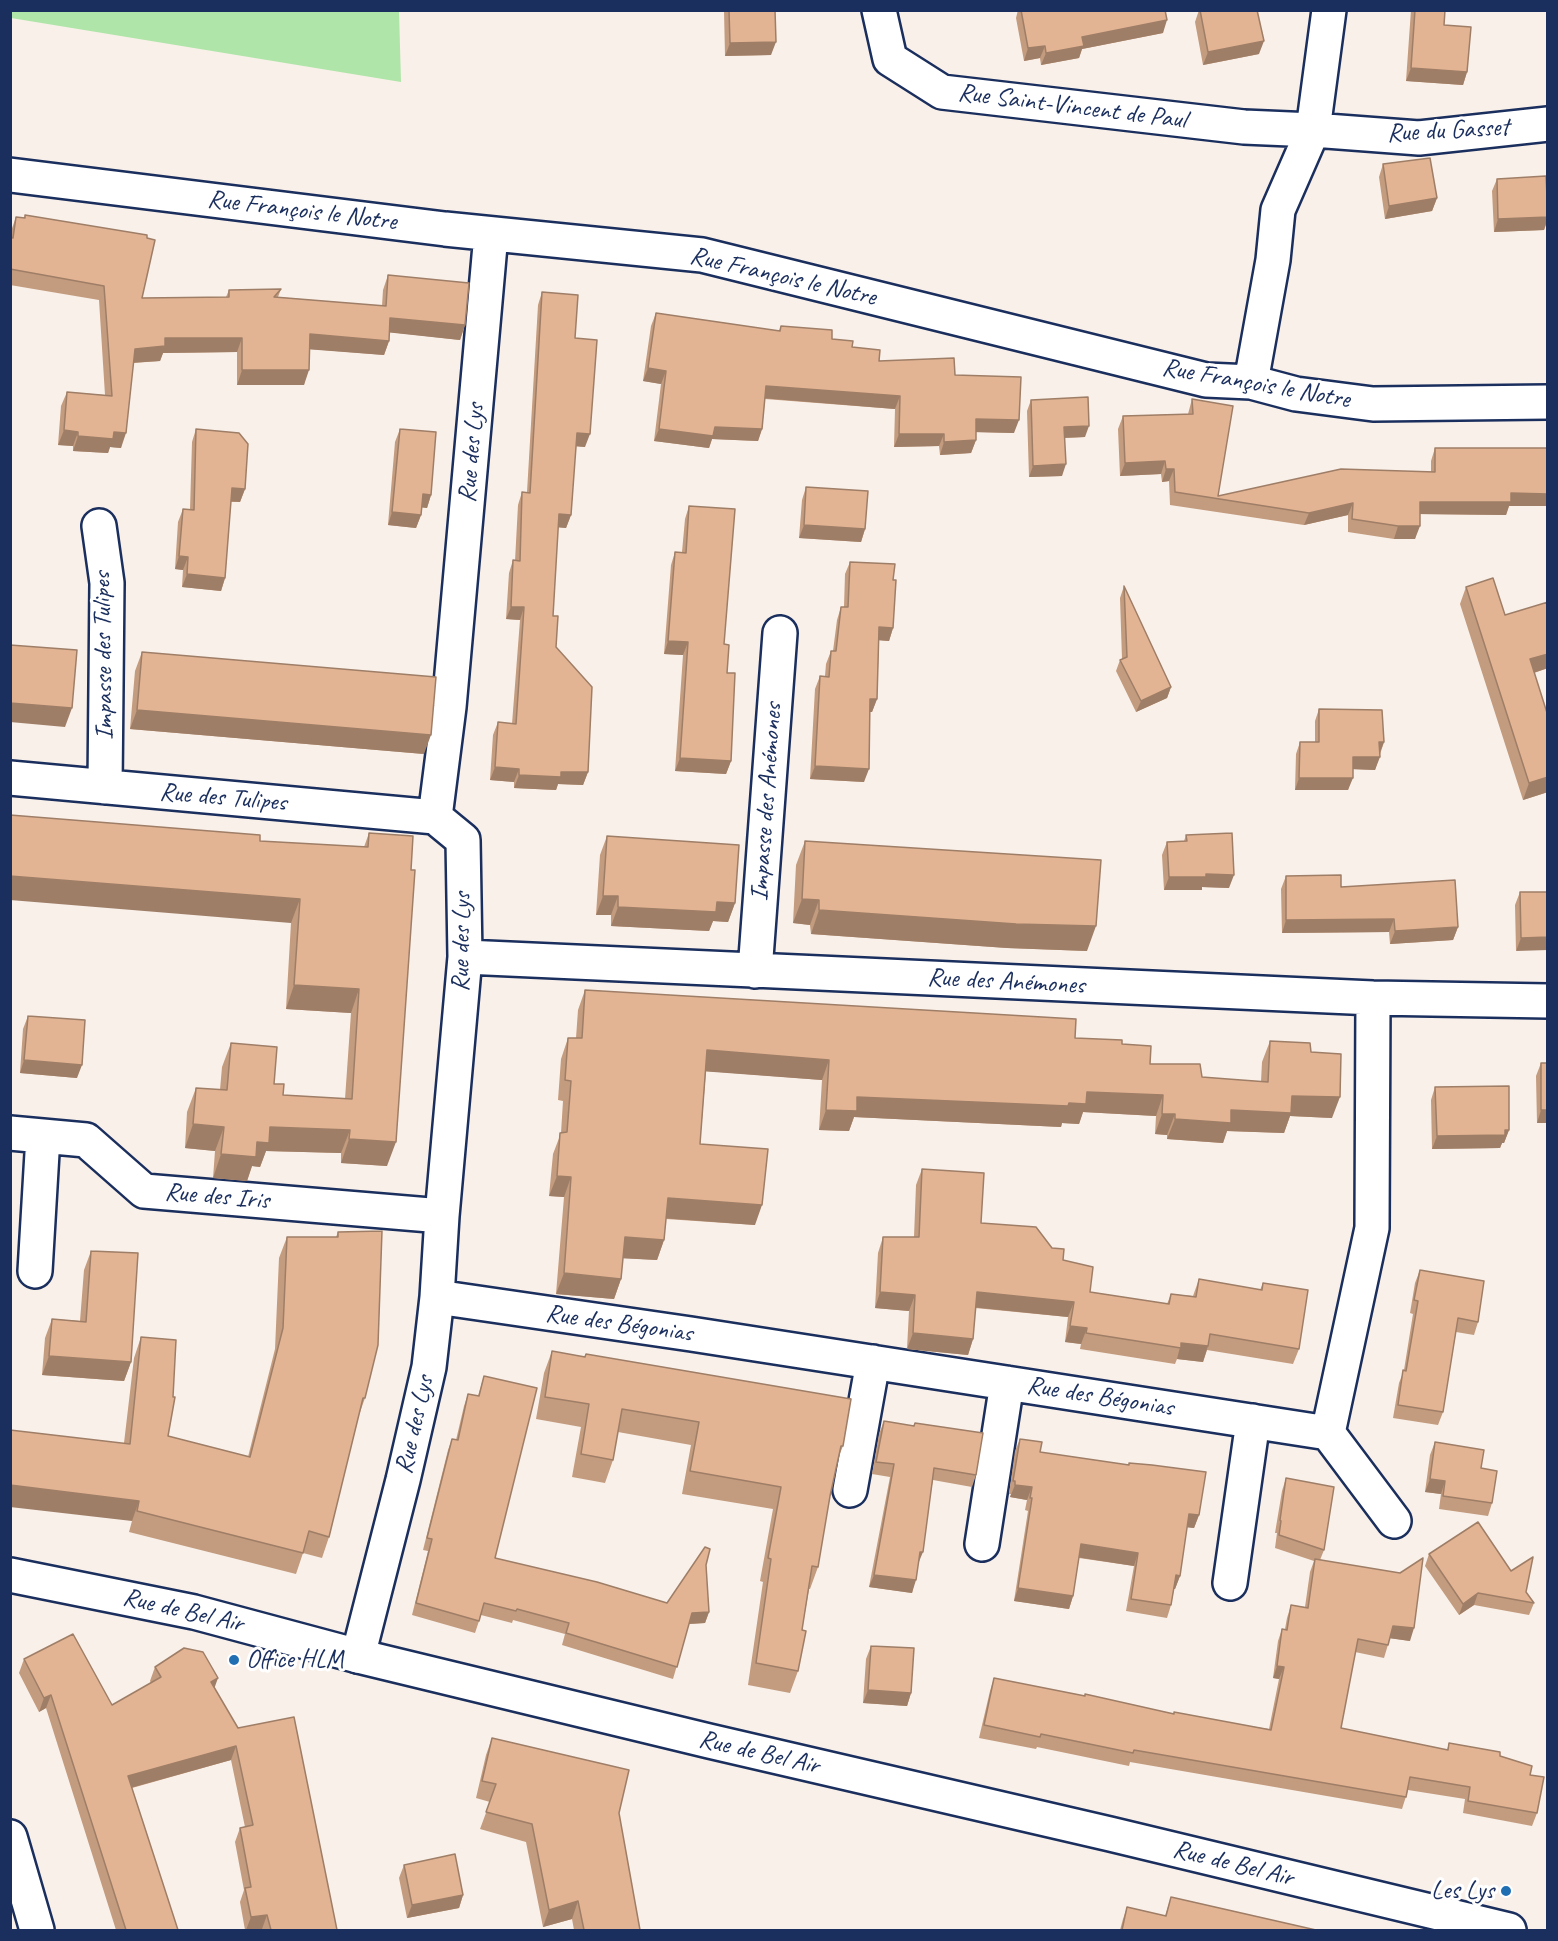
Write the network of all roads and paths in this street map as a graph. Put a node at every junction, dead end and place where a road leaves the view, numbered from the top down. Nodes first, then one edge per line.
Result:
1 (879, 10) edge
2 (1329, 10) edge
3 (1548, 124) edge
4 (1313, 130) junction
5 (10, 175) edge
6 (490, 234) junction
7 (1251, 382) junction
8 (1548, 402) edge
9 (99, 526) dead end
10 (780, 633) dead end
11 (10, 778) edge
12 (105, 787) junction
13 (435, 817) junction
14 (465, 957) junction
15 (755, 970) junction
16 (1373, 998) junction
17 (1548, 1000) edge
18 (10, 1133) edge
19 (43, 1136) junction
20 (442, 1216) junction
21 (35, 1271) dead end
22 (437, 1298) junction
23 (873, 1362) junction
24 (1007, 1383) junction
25 (1254, 1421) junction
26 (1329, 1433) junction
27 (850, 1490) dead end
28 (1394, 1521) dead end
29 (982, 1544) dead end
30 (10, 1575) edge
31 (1230, 1583) dead end
32 (358, 1656) junction
33 (10, 1837) edge
34 (37, 1930) edge
35 (1509, 1930) edge

1 - 4 street, Rue Saint-Vincent de Paul
2 - 4 street
3 - 4 street, Rue du Gasset
4 - 7 street
5 - 6 street, Rue François le Notre
6 - 7 street, Rue François le Notre
6 - 13 street, Rue des Lys
7 - 8 street, Rue François le Notre
9 - 12 street, Impasse des Tulipes
10 - 15 street, Impasse des Anémones
11 - 12 street, Rue des Tulipes
12 - 13 street, Rue des Tulipes
13 - 14 street, Rue des Lys
14 - 15 street, Rue des Anémones
14 - 20 street, Rue des Lys
15 - 16 street, Rue des Anémones
16 - 17 street, Rue des Anémones
16 - 26 street
18 - 19 street, Rue des Iris
19 - 20 street, Rue des Iris
19 - 21 street
20 - 22 street, Rue des Lys
22 - 23 street, Rue des Bégonias
22 - 32 street, Rue des Lys
23 - 24 street, Rue des Bégonias
23 - 27 street
24 - 25 street, Rue des Bégonias
24 - 29 street
25 - 26 street, Rue des Bégonias
25 - 31 street
26 - 28 street
30 - 32 street, Rue de Bel Air
32 - 35 street, Rue de Bel Air
33 - 34 street

